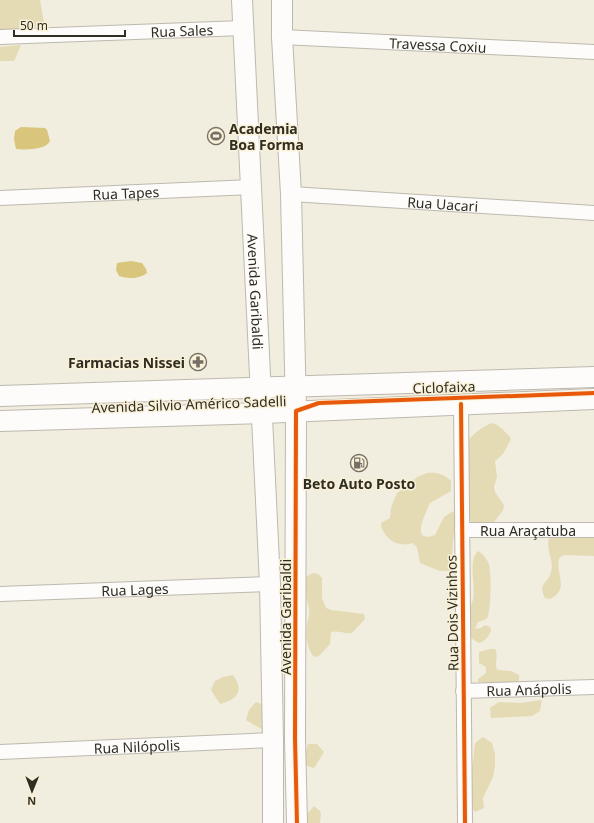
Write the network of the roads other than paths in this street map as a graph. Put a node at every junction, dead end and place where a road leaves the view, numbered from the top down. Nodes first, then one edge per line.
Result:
1 (242, 0) edge
2 (282, 0) edge
3 (243, 28) junction
4 (0, 37) edge
5 (282, 37) junction
6 (594, 52) edge
7 (252, 187) junction
8 (292, 194) junction
9 (0, 198) edge
10 (594, 213) edge
11 (594, 377) edge
12 (295, 386) junction
13 (262, 387) junction
14 (0, 396) edge
15 (594, 398) edge
16 (461, 404) junction
17 (296, 411) junction
18 (263, 413) junction
19 (0, 421) edge
20 (462, 530) junction
21 (594, 530) edge
22 (270, 584) junction
23 (0, 594) edge
24 (594, 687) edge
25 (463, 691) junction
26 (295, 739) junction
27 (273, 740) junction
28 (0, 752) edge
29 (273, 778) junction
30 (296, 778) junction
31 (273, 823) edge
32 (297, 823) edge
33 (465, 823) edge

1 - 3 main road, Avenida Garibaldi
2 - 5 main road, Avenida Garibaldi
3 - 4 street, Rua Sales
3 - 7 main road, Avenida Garibaldi
5 - 6 street, Travessa Coxiu
5 - 8 main road, Avenida Garibaldi
7 - 9 street, Rua Tapes
7 - 13 main road, Avenida Garibaldi
8 - 10 street, Rua Uacari
8 - 12 main road, Avenida Garibaldi
11 - 12 main road, Avenida Silvio Américo Sadelli
12 - 13 main road, Avenida Silvio Américo Sadelli
12 - 17 main road, Avenida Garibaldi
13 - 14 main road, Avenida Silvio Américo Sadelli
13 - 18 main road, Avenida Garibaldi
15 - 16 main road, Avenida Silvio Américo Sadelli
16 - 17 main road, Avenida Silvio Américo Sadelli
16 - 20 street, Rua Dois Vizinhos
17 - 18 main road, Avenida Silvio Américo Sadelli
17 - 26 main road, Avenida Garibaldi
18 - 19 main road, Avenida Silvio Américo Sadelli
18 - 22 main road, Avenida Garibaldi
20 - 21 street, Rua Araçatuba
20 - 25 street, Rua Dois Vizinhos
22 - 23 street, Rua Lages
22 - 27 main road, Avenida Garibaldi
24 - 25 street, Rua Anápolis
25 - 33 street, Rua Dois Vizinhos
26 - 27 main road
26 - 30 main road, Avenida Garibaldi
27 - 28 street, Rua Nilópolis
27 - 29 main road, Avenida Garibaldi
29 - 30 main road
29 - 31 main road, Avenida Garibaldi
30 - 32 main road, Avenida Garibaldi

